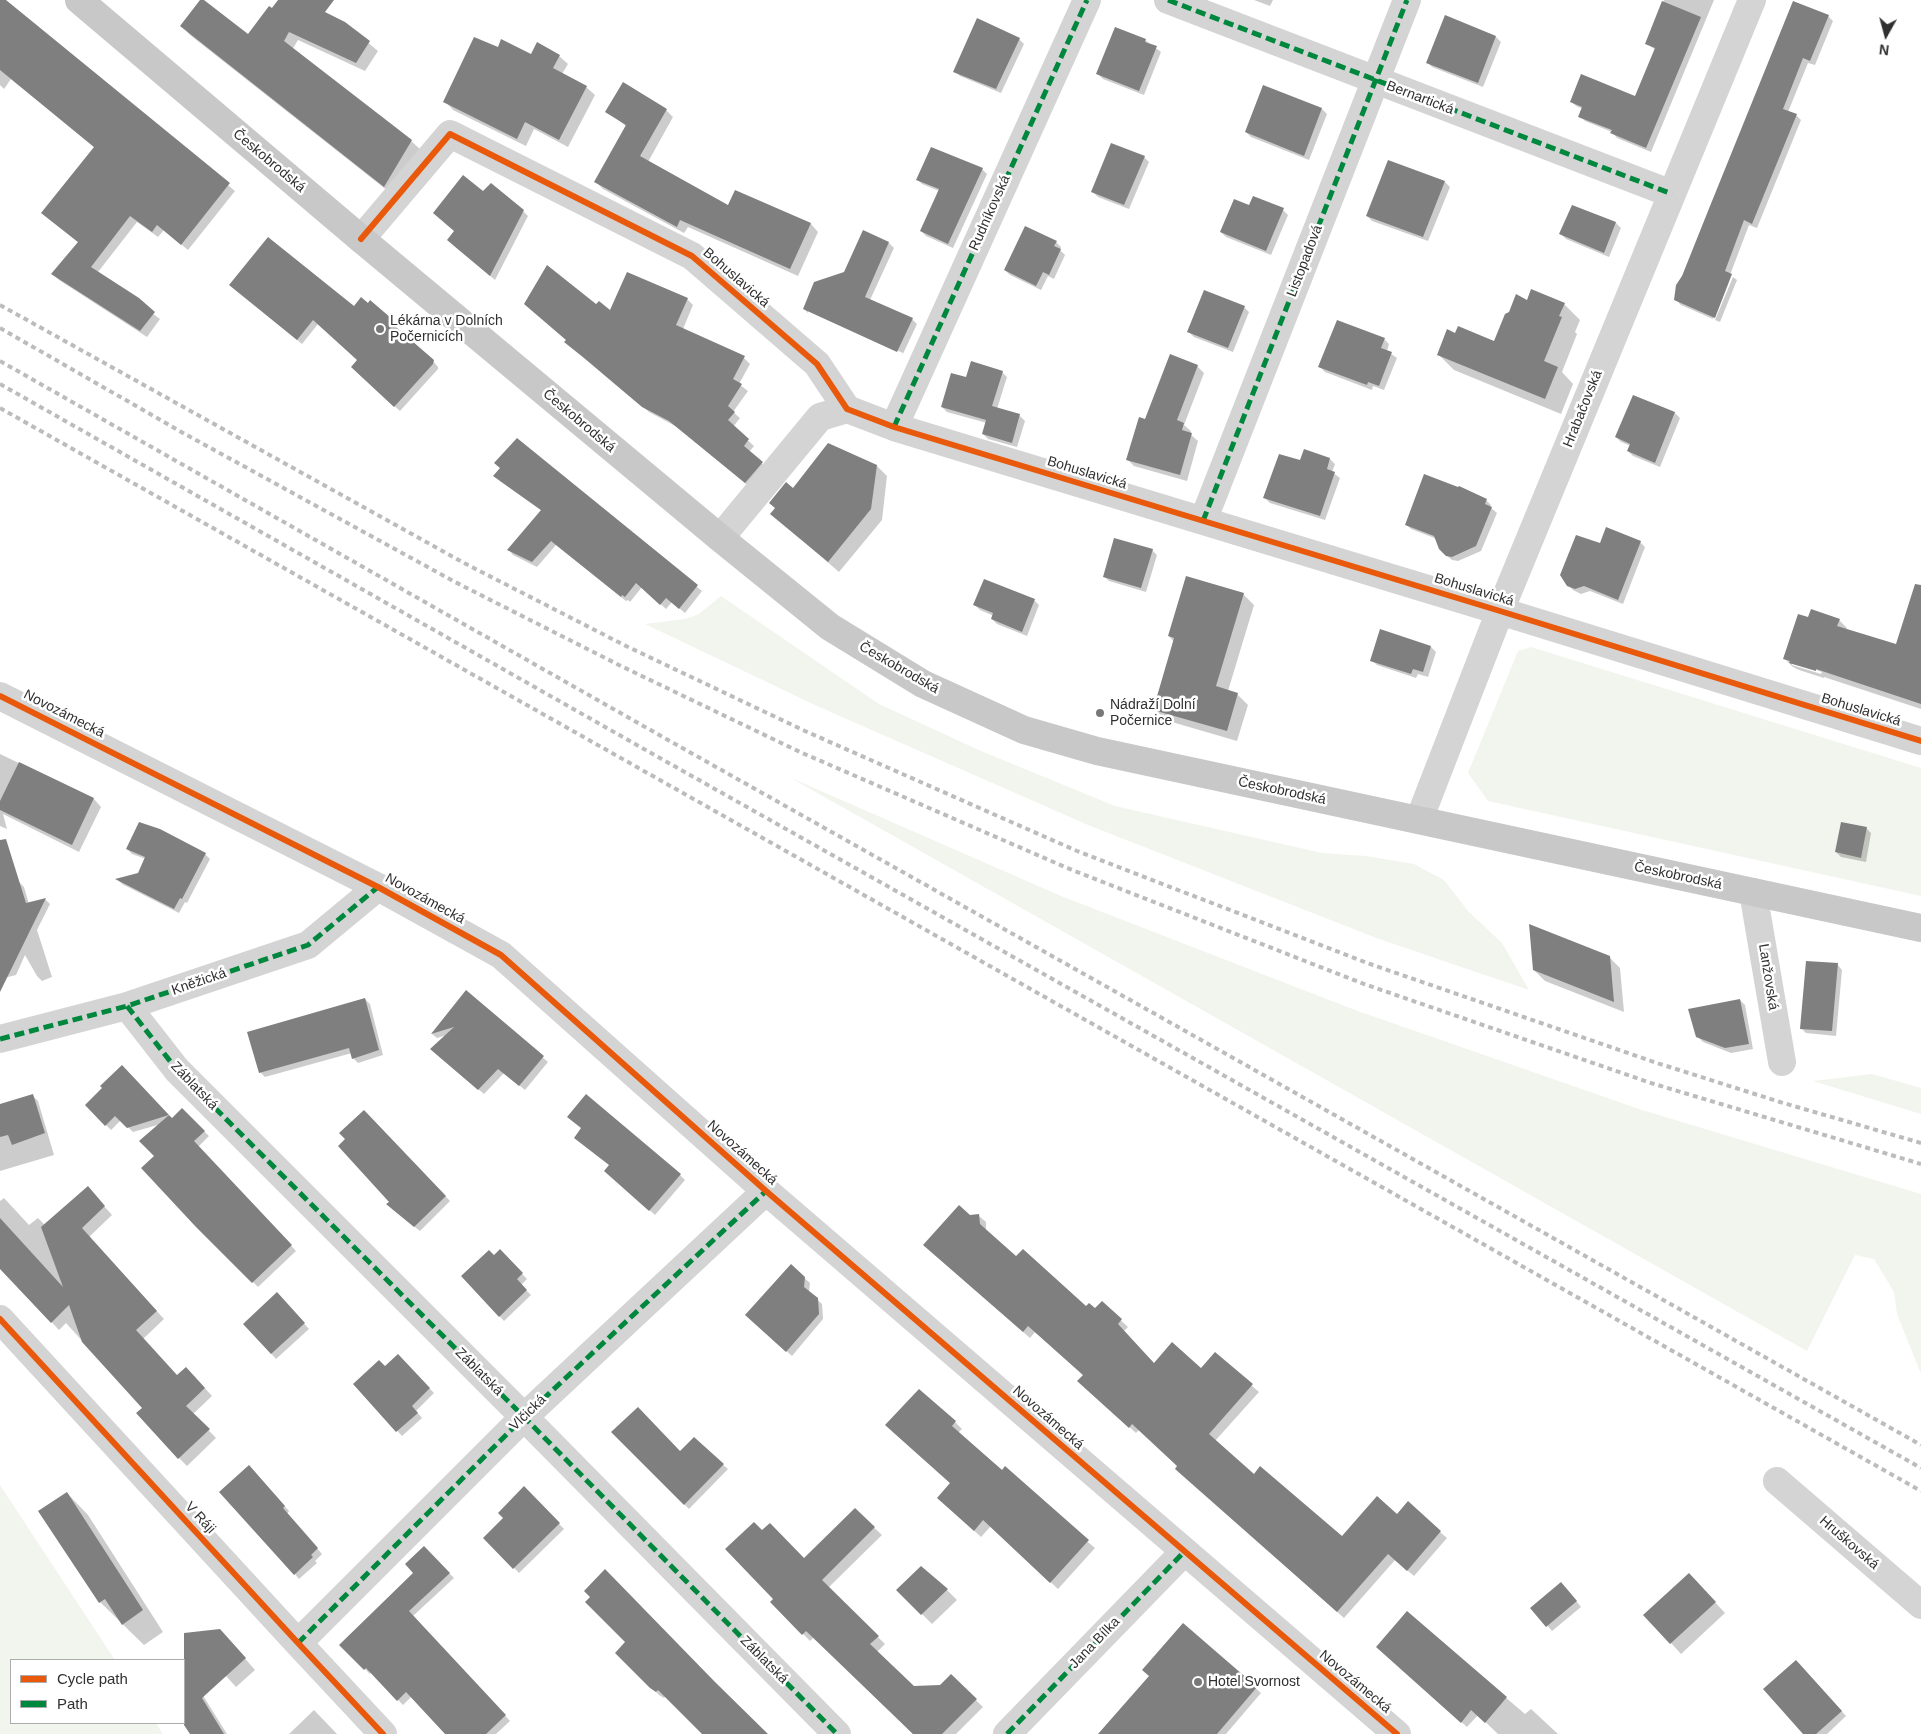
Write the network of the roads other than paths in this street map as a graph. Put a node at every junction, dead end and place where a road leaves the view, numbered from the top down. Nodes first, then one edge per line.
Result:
1 (79, 0) edge
2 (1087, 0) edge
3 (1168, 0) edge
4 (1407, 0) edge
5 (1752, 0) edge
6 (1375, 81) junction
7 (1672, 194) junction
8 (361, 239) junction
9 (848, 409) junction
10 (894, 426) junction
11 (1203, 521) junction
12 (720, 538) junction
13 (1500, 611) junction
14 (0, 696) edge
15 (1921, 742) edge
16 (1419, 820) junction
17 (378, 886) junction
18 (1753, 892) junction
19 (1921, 928) edge
20 (127, 1006) junction
21 (0, 1039) edge
22 (1782, 1062) dead end
23 (766, 1191) junction
24 (0, 1319) edge
25 (524, 1416) junction
26 (1778, 1482) dead end
27 (1184, 1552) junction
28 (1921, 1605) edge
29 (298, 1643) junction
30 (383, 1734) edge
31 (837, 1734) edge
32 (1007, 1734) edge
33 (1396, 1734) edge

1 - 8 main road, Českobrodská
2 - 10 street, Rudníkovská
3 - 6 street, Bernartická
4 - 6 street, Listopadová
5 - 7 street, Hrabačovská
6 - 7 street, Bernartická
6 - 11 street, Listopadová
7 - 13 street, Hrabačovská
8 - 9 street, Bohuslavická
8 - 12 main road, Českobrodská
9 - 10 street, Bohuslavická
9 - 12 street
10 - 11 street, Bohuslavická
11 - 13 street, Bohuslavická
12 - 16 main road, Českobrodská
13 - 15 street, Bohuslavická
13 - 16 street, Hrabačovská
14 - 17 street, Novozámecká
16 - 18 main road, Českobrodská
17 - 20 street, Kněžická
17 - 23 street, Novozámecká
18 - 19 main road, Českobrodská
18 - 22 street, Lanžovská
20 - 21 street, Kněžická
20 - 25 street, Záblatská
23 - 25 street, Vlčická
23 - 27 street, Novozámecká
24 - 29 street, V Ráji
25 - 29 street, Vlčická
25 - 31 street, Záblatská
26 - 28 street, Hruškovská
27 - 32 street, Jana Bílka
27 - 33 street, Novozámecká
29 - 30 street, V Ráji

